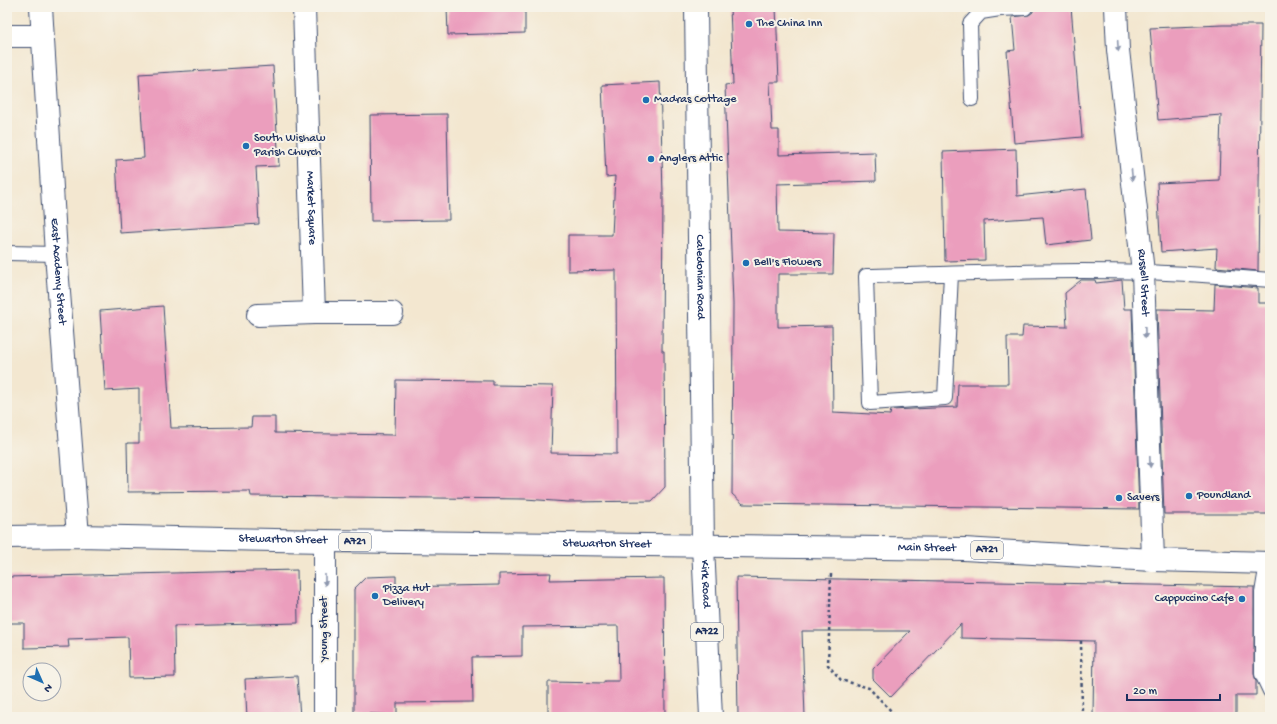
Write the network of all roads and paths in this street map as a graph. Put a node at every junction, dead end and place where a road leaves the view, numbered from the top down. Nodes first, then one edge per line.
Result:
1 (41, 7) edge
2 (304, 7) edge
3 (696, 7) edge
4 (1116, 7) edge
5 (1025, 8) dead end
6 (7, 36) edge
7 (42, 36) junction
8 (972, 99) dead end
9 (7, 253) edge
10 (56, 254) junction
11 (1143, 272) junction
12 (952, 274) junction
13 (1270, 280) edge
14 (314, 313) junction
15 (392, 313) dead end
16 (258, 315) dead end
17 (78, 536) junction
18 (7, 537) edge
19 (325, 541) junction
20 (703, 546) junction
21 (843, 548) junction
22 (1153, 560) junction
23 (1268, 563) edge
24 (1081, 641) dead end
25 (1270, 691) edge
26 (325, 717) edge
27 (711, 717) edge
28 (897, 717) edge
29 (1082, 717) edge

1 - 7 main road, East Academy Street
2 - 14 main road, Market Square
3 - 20 main road, Caledonian Road
4 -> 11 main road, Russell Street
5 - 8 lane
6 - 7 main road
7 - 10 main road, East Academy Street
9 - 10 lane
10 - 17 main road, East Academy Street
11 - 12 lane
11 - 13 lane
11 -> 22 main road, Russell Street
12 - 12 lane
14 - 15 main road
14 - 16 main road
17 - 18 main road, Stewarton Street / A721
17 - 19 main road, Stewarton Street / A721
19 - 20 main road, Stewarton Street / A721
19 -> 26 main road, Young Street
20 - 21 main road, Main Street / A721
20 - 27 main road, Kirk Road / A722
21 - 22 main road, Main Street / A721
21 - 28 path
22 - 23 main road, Main Street / A721
23 - 25 lane
24 - 29 path

